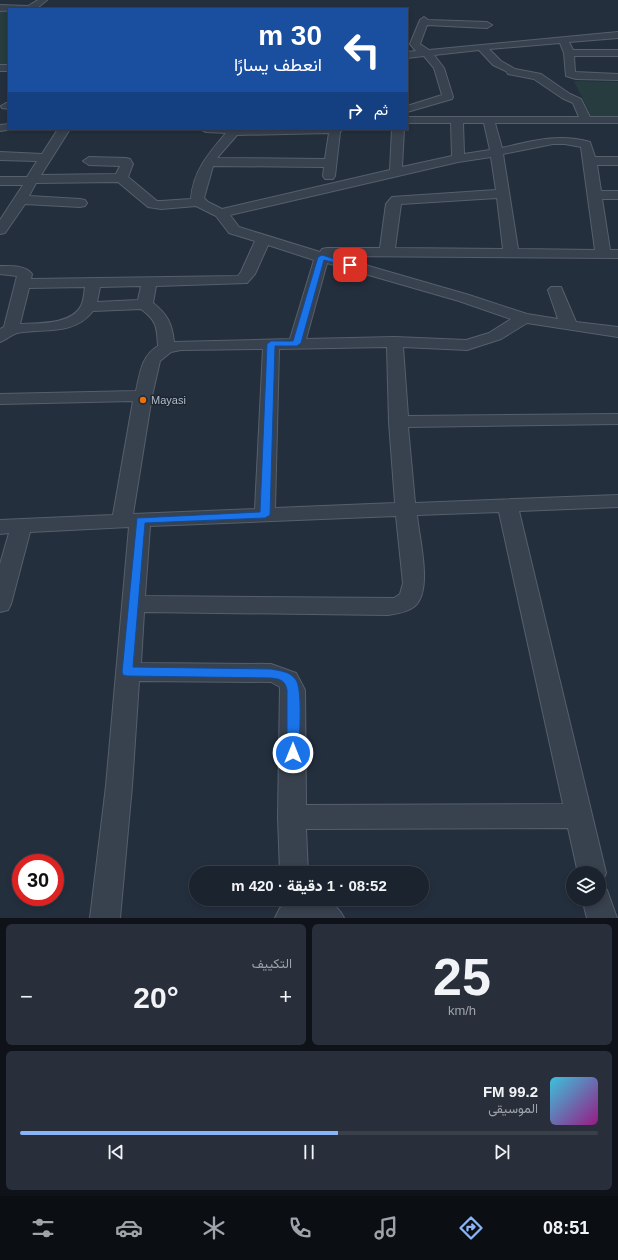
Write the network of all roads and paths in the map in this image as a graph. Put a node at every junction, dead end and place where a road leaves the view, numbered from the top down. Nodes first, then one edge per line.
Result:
1 (43, 0) edge
2 (0, 8) edge
3 (487, 25) dead end
4 (618, 36) edge
5 (563, 39) junction
6 (481, 46) junction
7 (426, 52) junction
8 (570, 53) junction
9 (618, 53) edge
10 (408, 55) edge
11 (573, 75) junction
12 (618, 77) edge
13 (549, 85) junction
14 (408, 109) edge
15 (408, 120) edge
16 (586, 120) junction
17 (618, 120) edge
18 (457, 121) junction
19 (489, 121) junction
20 (63, 130) edge
21 (235, 130) edge
22 (336, 130) edge
23 (398, 130) edge
24 (497, 153) junction
25 (0, 156) edge
26 (46, 158) junction
27 (458, 158) junction
28 (89, 161) dead end
29 (618, 161) edge
30 (208, 162) junction
31 (590, 162) junction
32 (331, 163) junction
33 (396, 173) junction
34 (121, 178) junction
35 (31, 180) junction
36 (0, 181) edge
37 (328, 189) junction
38 (502, 194) junction
39 (596, 195) junction
40 (618, 195) edge
41 (21, 200) junction
42 (199, 202) junction
43 (80, 203) dead end
44 (221, 213) junction
45 (0, 230) edge
46 (263, 240) junction
47 (303, 252) junction
48 (387, 252) junction
49 (511, 253) junction
50 (603, 254) junction
51 (618, 254) edge
52 (322, 257) junction
53 (0, 270) edge
54 (149, 282) junction
55 (93, 283) junction
56 (24, 284) junction
57 (556, 290) dead end
58 (144, 304) junction
59 (88, 308) junction
60 (524, 318) junction
61 (571, 326) junction
62 (618, 332) edge
63 (6, 333) edge
64 (395, 342) junction
65 (297, 343) junction
66 (271, 344) junction
67 (166, 348) junction
68 (143, 396) junction
69 (0, 399) edge
70 (618, 419) edge
71 (398, 422) junction
72 (618, 501) edge
73 (507, 506) junction
74 (405, 509) junction
75 (265, 515) junction
76 (131, 520) junction
77 (21, 526) junction
78 (0, 527) edge
79 (0, 604) edge
80 (134, 604) junction
81 (127, 672) junction
82 (579, 816) junction
83 (292, 817) junction
84 (294, 866) edge
85 (590, 866) edge
86 (599, 906) edge
87 (293, 911) edge
88 (105, 918) edge
89 (329, 918) edge
90 (602, 918) edge

1 - 2 street
3 - 7 street
4 - 5 street
5 - 6 street
5 - 8 street
6 - 7 street
6 - 13 street
7 - 10 street
7 - 14 street
8 - 9 street
8 - 11 street
11 - 12 street
11 - 13 street
13 - 16 street
15 - 18 street
16 - 17 street
16 - 19 street
18 - 19 street
18 - 27 street
19 - 24 street
20 - 26 street
21 - 30 street
22 - 32 street
23 - 33 street
24 - 27 street
24 - 31 street
24 - 38 street
25 - 26 street
26 - 35 street
27 - 33 street
28 - 34 street
29 - 31 street
30 - 32 street
30 - 42 street
31 - 39 street
32 - 37 street
33 - 37 street
34 - 35 street
34 - 42 street
35 - 36 street
35 - 41 street
37 - 44 street
38 - 48 street
38 - 49 street
39 - 40 street
39 - 50 street
41 - 43 street
41 - 45 street
42 - 44 street
44 - 46 street
46 - 47 street
46 - 54 street
47 - 48 street
47 - 52 street
48 - 49 street
49 - 50 street
50 - 51 street
52 - 60 street
52 - 65 street
53 - 56 street
54 - 55 street
54 - 58 street
55 - 56 street
55 - 59 street
56 - 63 street
57 - 61 street
58 - 59 street
58 - 67 street
59 - 63 street
60 - 61 street
60 - 64 street
61 - 62 street
64 - 65 street
64 - 71 street
65 - 66 street
66 - 67 street
66 - 75 street
67 - 68 street
68 - 69 street
68 - 76 street
70 - 71 street
71 - 74 street
72 - 73 street
73 - 74 street
73 - 82 street
74 - 75 street
74 - 80 street
75 - 76 street
76 - 77 street
76 - 80 street
77 - 78 street
77 - 79 street
80 - 81 street
81 - 83 street
81 - 88 street
82 - 83 street
82 - 85 street
83 - 84 street
86 - 90 street
87 - 89 street

